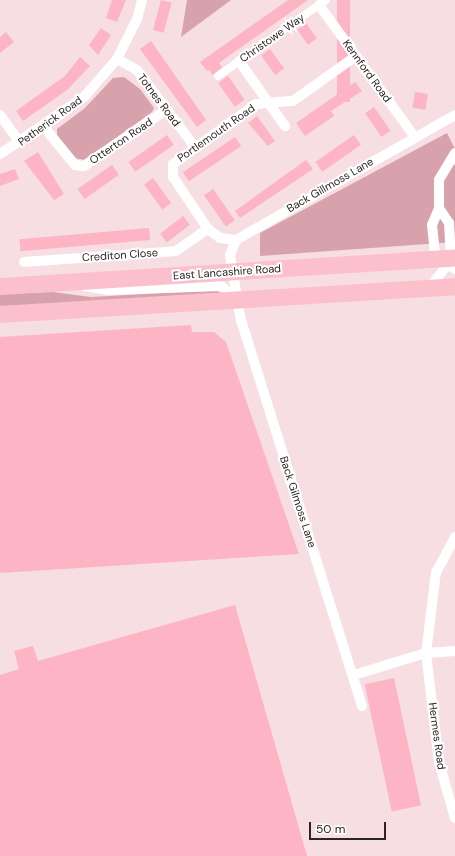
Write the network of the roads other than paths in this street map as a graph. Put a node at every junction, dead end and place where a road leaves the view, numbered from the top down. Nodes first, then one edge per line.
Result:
1 (142, 0) edge
2 (322, 2) edge
3 (356, 56) junction
4 (117, 59) junction
5 (239, 61) junction
6 (218, 76) dead end
7 (270, 101) junction
8 (166, 110) junction
9 (0, 115) edge
10 (455, 115) edge
11 (285, 126) dead end
12 (44, 127) junction
13 (415, 137) junction
14 (20, 143) junction
15 (195, 147) junction
16 (455, 153) edge
17 (0, 154) edge
18 (439, 208) junction
19 (208, 229) junction
20 (236, 240) junction
21 (24, 262) dead end
22 (449, 262) edge
23 (231, 272) junction
24 (63, 282) junction
25 (0, 286) edge
26 (455, 286) edge
27 (428, 288) junction
28 (236, 299) junction
29 (0, 314) edge
30 (455, 538) edge
31 (455, 651) edge
32 (426, 653) junction
33 (354, 675) junction
34 (362, 706) dead end
35 (455, 818) edge

1 - 4 street, Petherick Road
2 - 3 street, Kennford Road
2 - 5 street, Christowe Way
3 - 7 street, Portlemouth Road
3 - 13 street, Kennford Road
4 - 8 street, Totnes Road
4 - 12 street, Petherick Road
5 - 6 street, Christowe Way
5 - 7 street, Portlemouth Road
7 - 11 street, Portlemouth Road
7 - 15 street, Portlemouth Road
8 - 12 street, Otterton Road
8 - 15 street, Totnes Road
9 - 14 street
10 - 13 street, Back Gillmoss Lane
12 - 14 street, Petherick Road
13 - 20 street, Back Gillmoss Lane
14 - 17 street, Petherick Road
15 - 19 street, Portlemouth Road
16 - 18 street
18 - 22 street
18 - 22 street
19 - 20 street, Portlemouth Road
19 - 21 street, Crediton Close
20 - 23 street
22 - 23 highway, East Lancashire Road
22 - 27 street
23 - 24 highway, East Lancashire Road
23 - 28 street, Back Gilmoss Lane
24 - 25 highway, East Lancashire Road
24 - 28 street
26 - 27 highway
27 - 28 highway
28 - 29 highway
28 - 33 street, Back Gilmoss Lane
30 - 32 street, Hermes Road
31 - 32 street
32 - 33 street
32 - 35 street, Hermes Road
33 - 34 street, Back Gilmoss Lane

